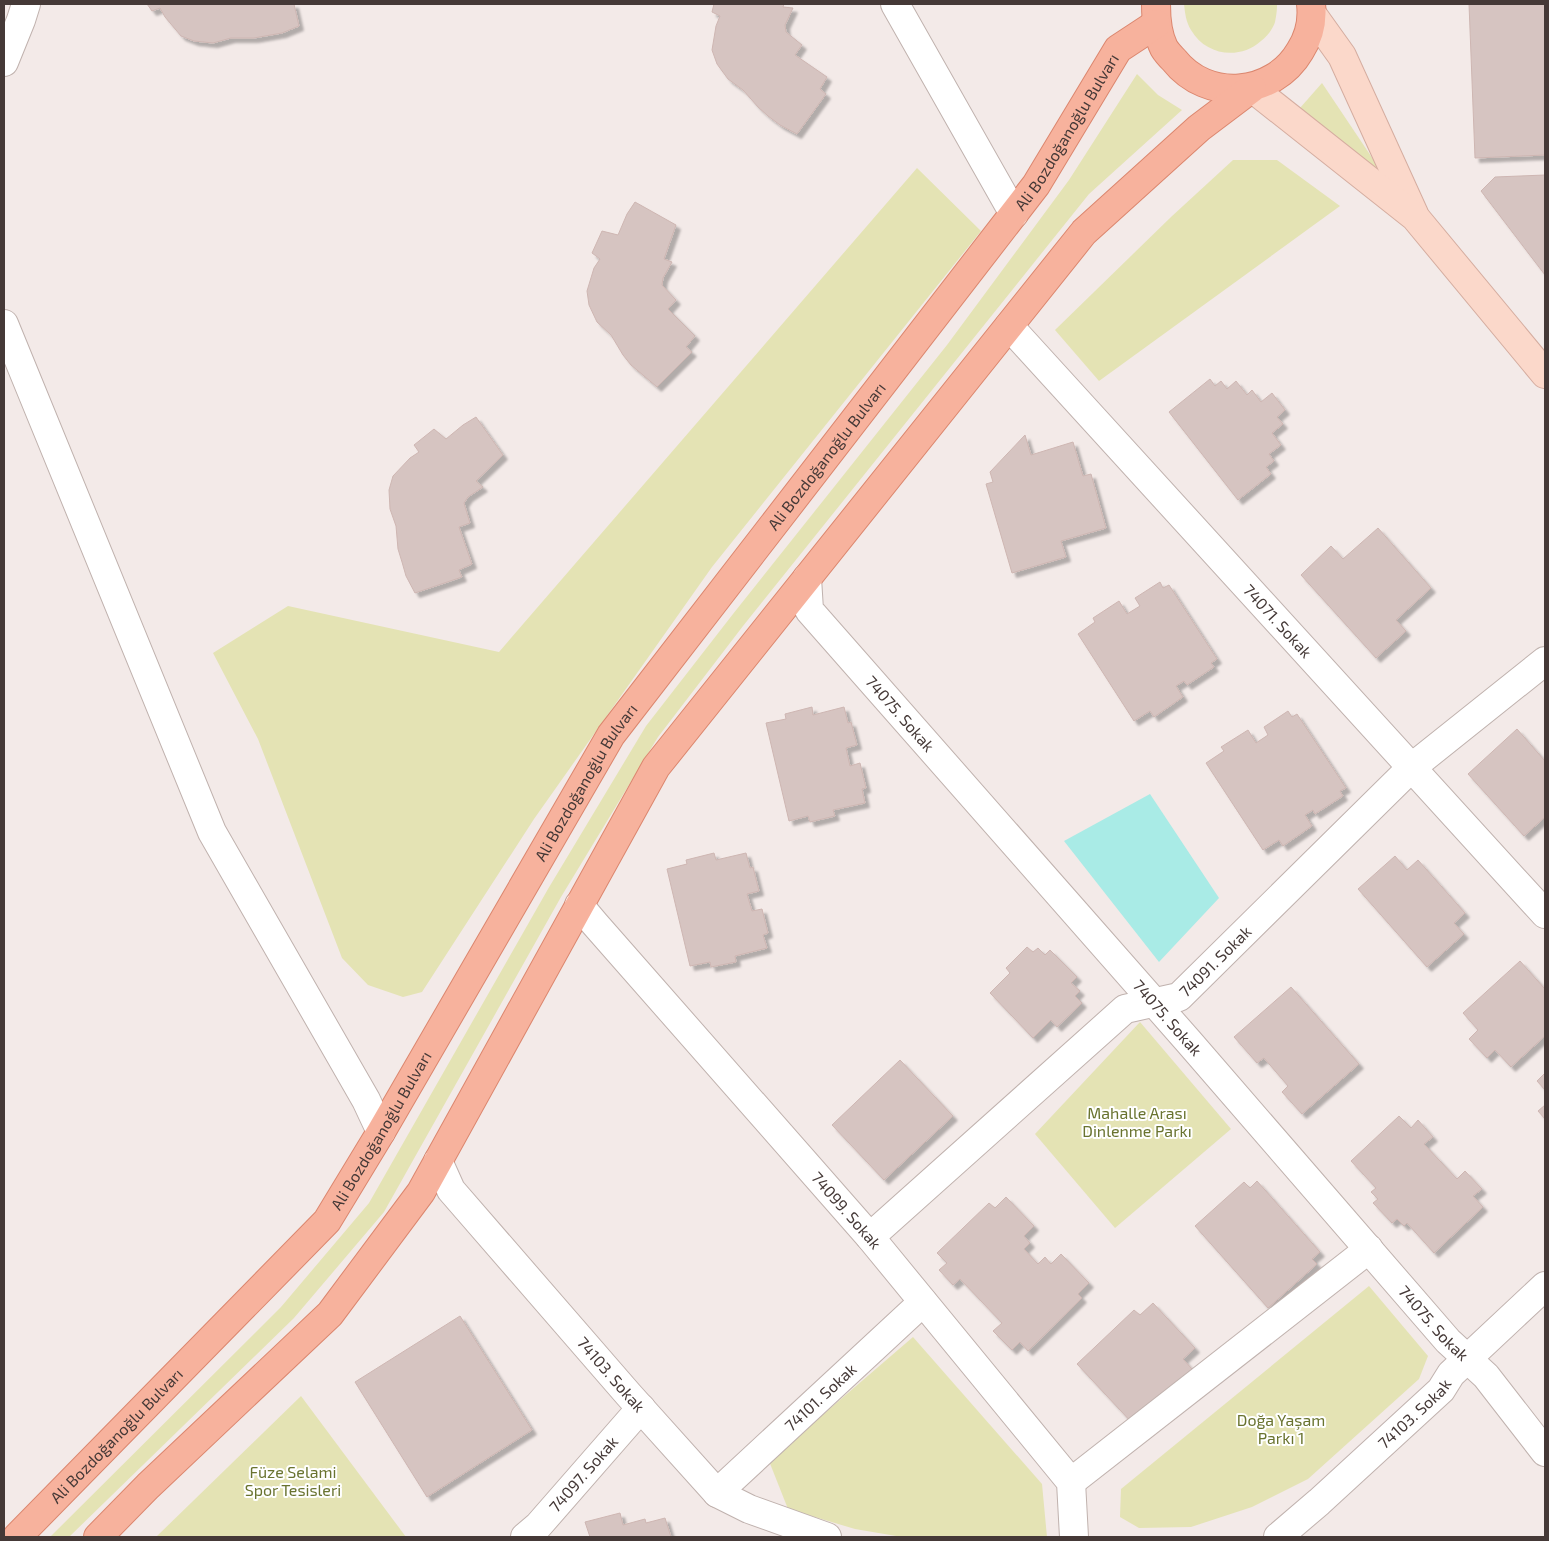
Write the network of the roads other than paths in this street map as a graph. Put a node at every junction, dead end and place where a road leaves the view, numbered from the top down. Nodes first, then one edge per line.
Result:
1 (26, 4) edge
2 (894, 4) edge
3 (1314, 7) edge
4 (1151, 10) edge
5 (4, 62) edge
6 (1252, 88) junction
7 (1014, 214) junction
8 (1415, 217) junction
9 (4, 324) edge
10 (1009, 326) junction
11 (1545, 374) edge
12 (807, 578) junction
13 (1545, 661) edge
14 (1411, 768) junction
15 (579, 905) junction
16 (1545, 914) edge
17 (1153, 1002) junction
18 (381, 1132) junction
19 (438, 1161) junction
20 (870, 1236) junction
21 (1369, 1249) junction
22 (1545, 1286) edge
23 (924, 1302) junction
24 (1467, 1358) junction
25 (641, 1408) junction
26 (1545, 1452) edge
27 (1071, 1482) junction
28 (717, 1493) junction
29 (535, 1533) edge
30 (17, 1537) edge
31 (98, 1537) edge
32 (827, 1537) edge
33 (1074, 1537) edge
34 (1278, 1537) edge

1 - 5 street
2 - 7 street
3 - 6 main road
3 - 8 main road
4 - 6 main road
4 - 7 main road, Ali Bozdoğanoğlu Bulvarı
6 - 8 main road
6 - 10 main road
7 - 18 main road, Ali Bozdoğanoğlu Bulvarı
8 - 11 main road
9 - 18 street
10 - 12 main road
10 - 14 street, 74071. Sokak
12 - 15 main road
12 - 17 street, 74075. Sokak
13 - 14 street, 74091. Sokak
14 - 16 street, 74071. Sokak
14 - 17 street, 74091. Sokak
15 - 19 main road
15 - 20 street, 74099. Sokak
17 - 20 street, 74091. Sokak
17 - 21 street, 74075. Sokak
18 - 30 main road, Ali Bozdoğanoğlu Bulvarı
19 - 25 street, 74103. Sokak
19 - 31 main road
20 - 23 street, 74099. Sokak
21 - 24 street, 74075. Sokak
21 - 27 street
22 - 24 street, 74103. Sokak
23 - 27 street, 74099. Sokak
23 - 28 street, 74101. Sokak
24 - 26 street, 74075. Sokak
24 - 34 street, 74103. Sokak
25 - 28 street, 74103. Sokak
25 - 29 street, 74097. Sokak
27 - 33 street
28 - 32 street, 74103. Sokak

